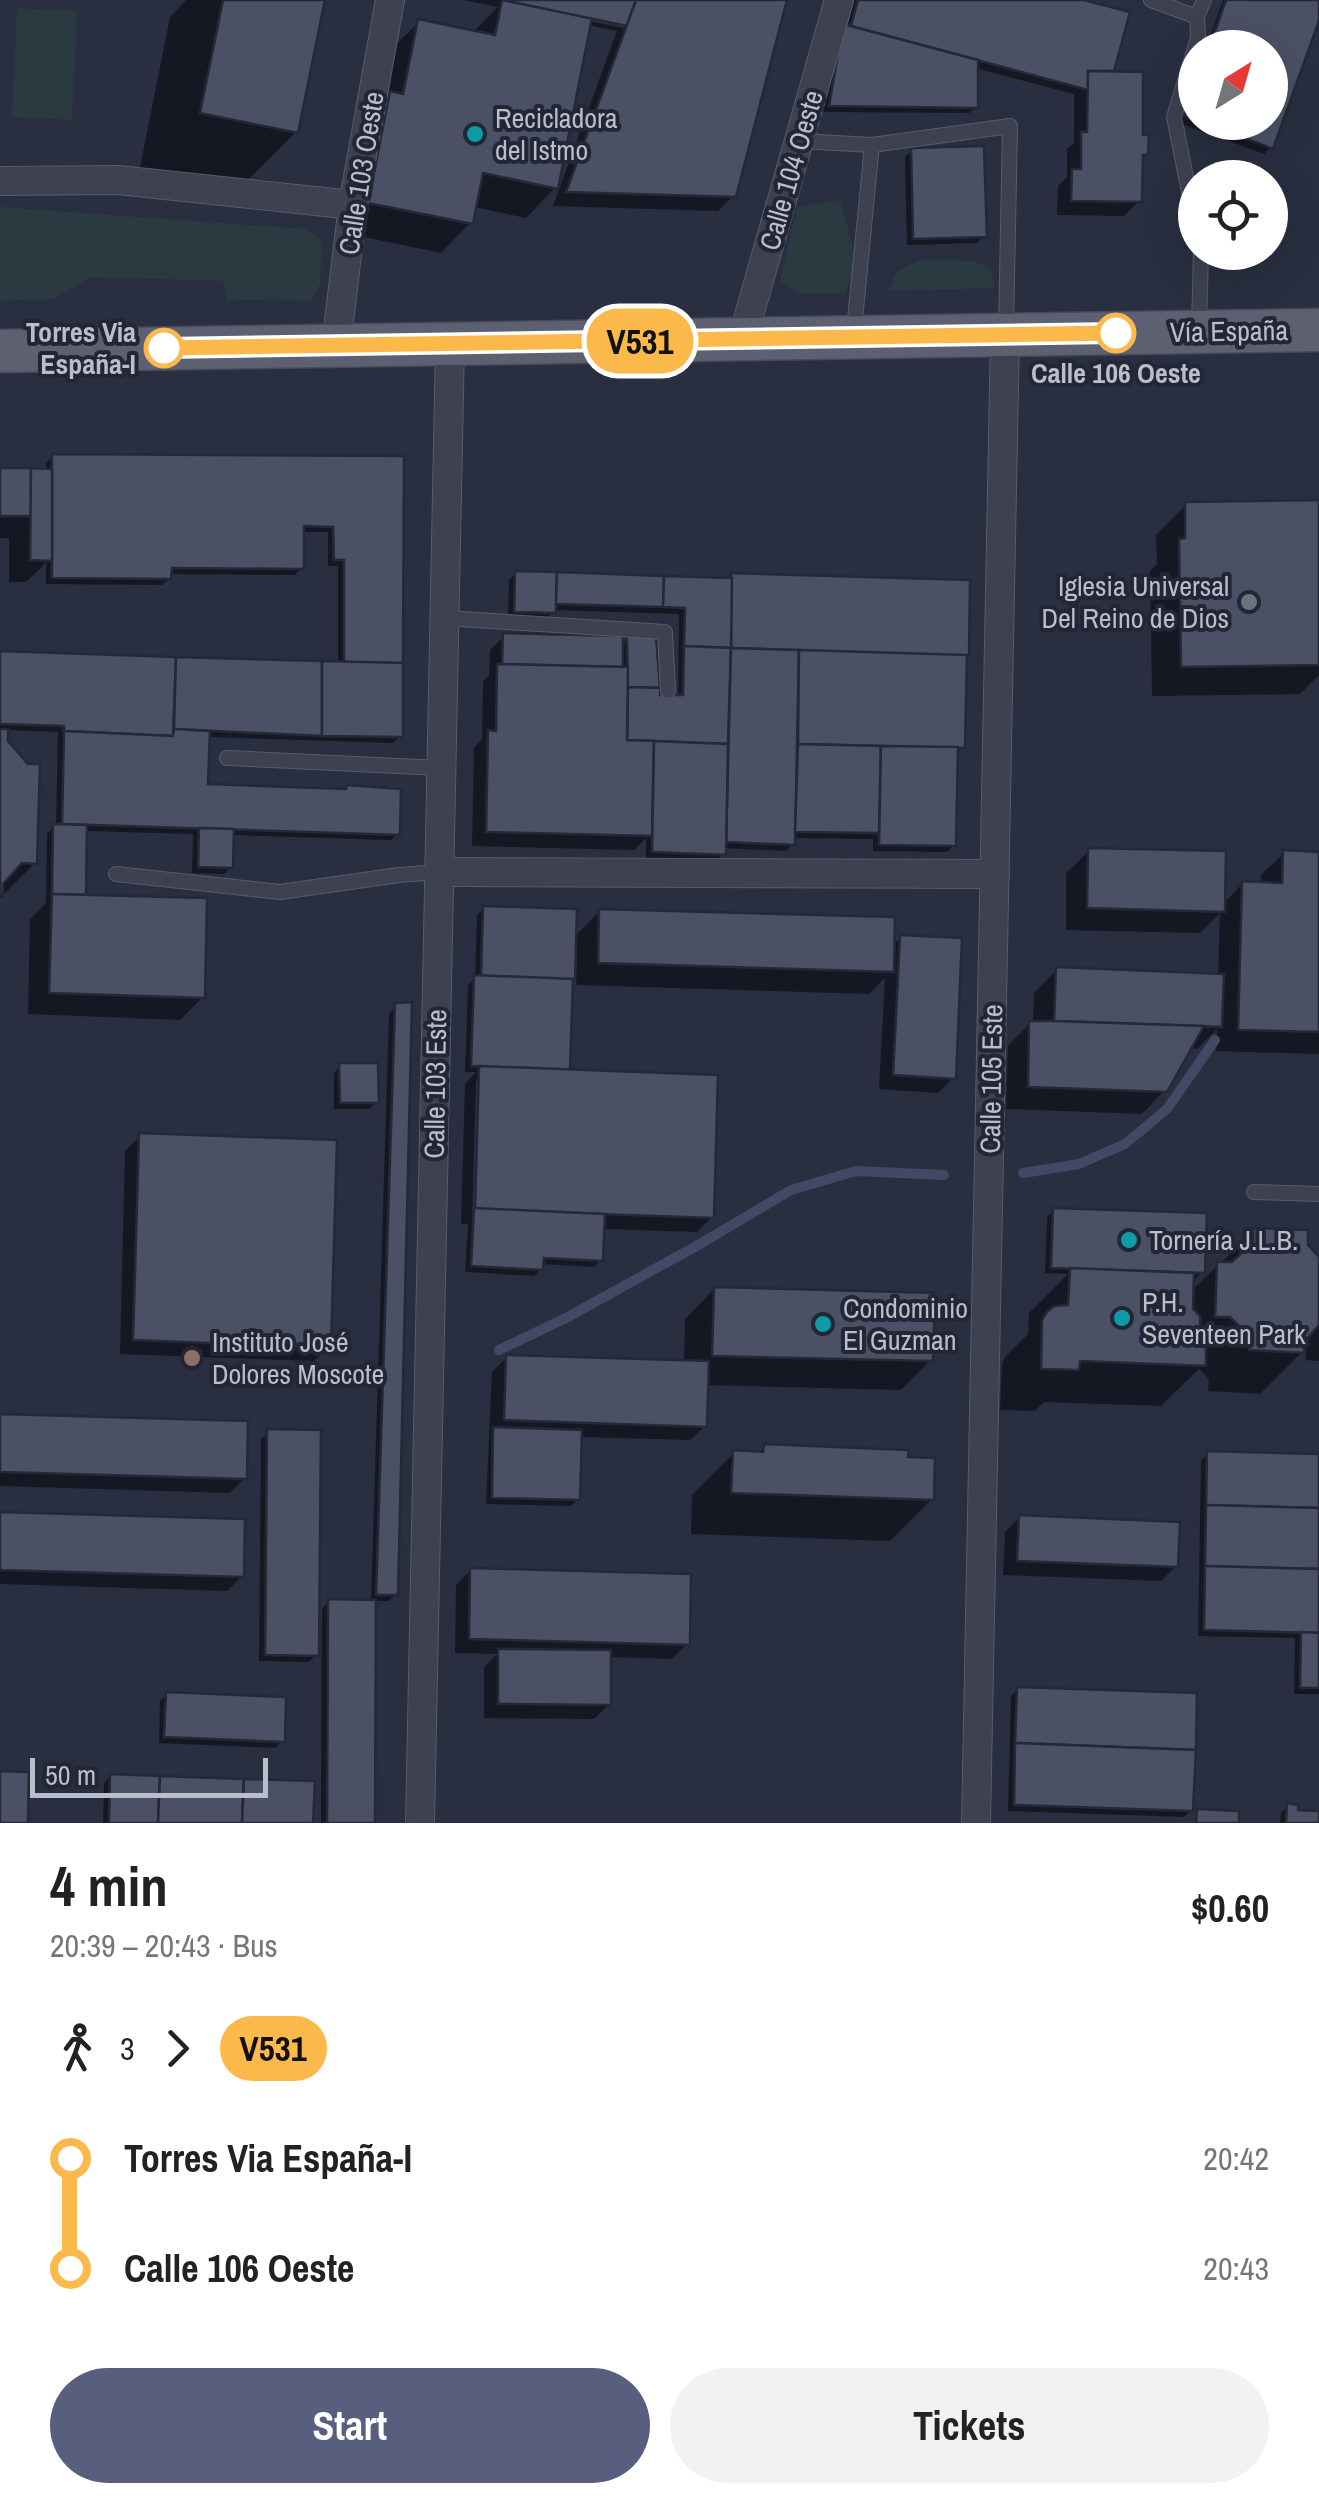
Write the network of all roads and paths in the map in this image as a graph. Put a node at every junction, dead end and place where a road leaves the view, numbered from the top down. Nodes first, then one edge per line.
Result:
1 (390, 0) edge
2 (839, 0) edge
3 (1151, 0) edge
4 (1204, 0) edge
5 (1197, 17) junction
6 (1198, 30) edge
7 (1178, 104) edge
8 (1178, 137) edge
9 (800, 141) junction
10 (872, 145) junction
11 (0, 180) edge
12 (353, 205) junction
13 (1200, 270) edge
14 (1319, 330) edge
15 (1198, 332) junction
16 (1006, 336) junction
17 (854, 338) junction
18 (742, 340) junction
19 (450, 344) junction
20 (336, 346) junction
21 (0, 351) edge
22 (445, 618) junction
23 (668, 691) dead end
24 (227, 758) dead end
25 (441, 768) junction
26 (440, 872) junction
27 (116, 874) dead end
28 (995, 874) junction
29 (1254, 1192) dead end
30 (1319, 1194) edge
31 (420, 1823) edge
32 (976, 1823) edge

1 - 12 street, Calle 103 Oeste
2 - 9 street, Calle 104 Oeste
3 - 5 lane
4 - 5 lane
5 - 6 lane
7 - 8 lane
9 - 10 lane
9 - 18 street, Calle 104 Oeste
10 - 16 lane
10 - 17 lane
11 - 12 street
12 - 20 street, Calle 103 Oeste
13 - 15 lane
14 - 15 main road, Vía España
15 - 16 main road, Vía España
16 - 17 main road, Vía España
16 - 28 street, Calle 105 Este
17 - 18 main road, Vía España
18 - 19 main road, Vía España
19 - 20 main road, Vía España
19 - 22 street, Calle 103 Este
20 - 21 main road, Vía España
22 - 23 lane
22 - 25 street, Calle 103 Este
24 - 25 lane
25 - 26 street, Calle 103 Este
26 - 27 lane
26 - 28 street
26 - 31 street, Calle 103 Este
28 - 32 street, Calle 105 Este
29 - 30 lane

